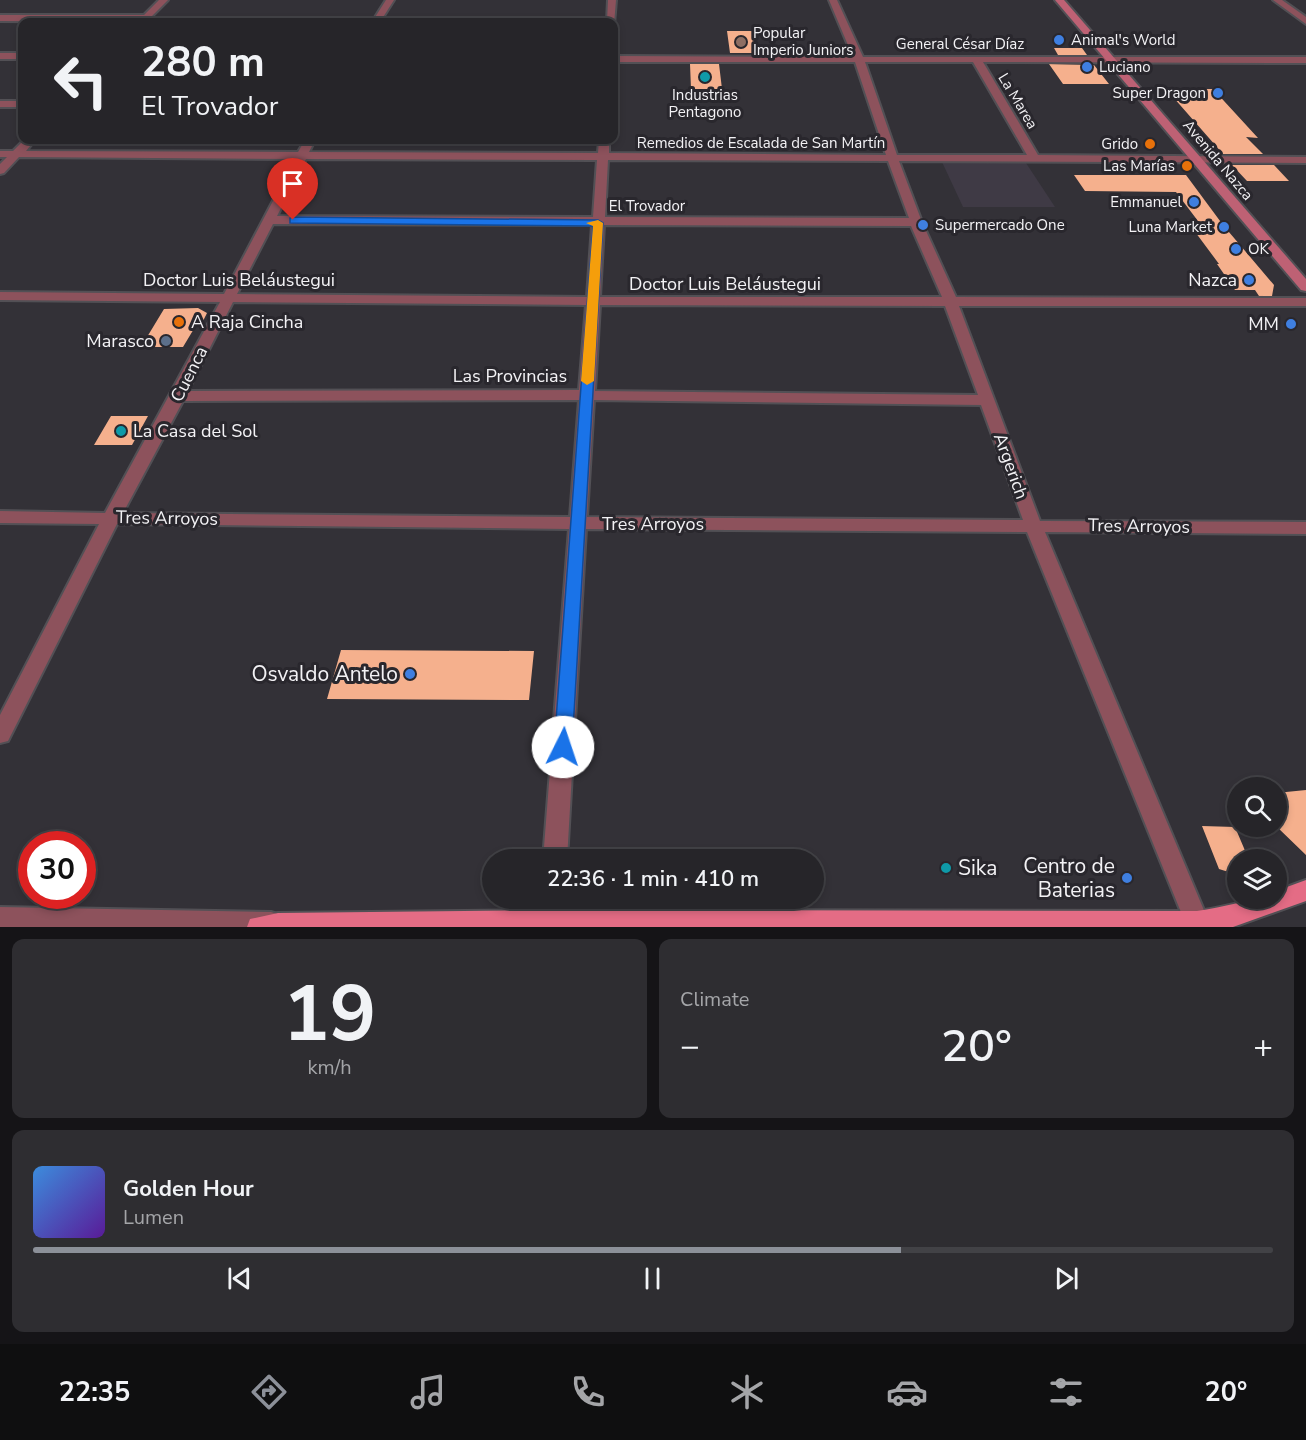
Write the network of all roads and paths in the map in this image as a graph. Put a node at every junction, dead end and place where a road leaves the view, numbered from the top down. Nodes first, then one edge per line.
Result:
1 (164, 0) edge
2 (390, 0) edge
3 (612, 0) edge
4 (833, 0) edge
5 (1059, 0) edge
6 (1277, 0) edge
7 (0, 18) edge
8 (18, 18) edge
9 (146, 18) edge
10 (379, 18) edge
11 (611, 18) edge
12 (1306, 21) edge
13 (0, 56) edge
14 (18, 56) edge
15 (618, 59) edge
16 (859, 59) junction
17 (975, 59) junction
18 (1112, 60) junction
19 (1306, 60) edge
20 (0, 104) edge
21 (18, 104) edge
22 (26, 144) edge
23 (308, 144) edge
24 (604, 144) edge
25 (0, 154) edge
26 (16, 154) junction
27 (302, 155) junction
28 (603, 158) junction
29 (892, 158) junction
30 (1034, 158) junction
31 (1195, 159) junction
32 (1306, 160) edge
33 (0, 171) edge
34 (270, 220) junction
35 (916, 222) junction
36 (598, 223) junction
37 (1306, 287) edge
38 (0, 296) edge
39 (227, 297) junction
40 (593, 301) junction
41 (951, 302) junction
42 (1306, 302) edge
43 (586, 395) junction
44 (178, 396) junction
45 (987, 400) junction
46 (0, 517) edge
47 (111, 518) junction
48 (578, 524) junction
49 (1033, 525) junction
50 (1306, 528) edge
51 (0, 735) edge
52 (556, 849) edge
53 (1306, 890) edge
54 (551, 916) edge
55 (0, 918) edge
56 (269, 925) edge
57 (1198, 925) edge

1 - 9 street
2 - 10 street
3 - 11 street
4 - 16 street, Argerich
5 - 18 main road, Avenida Nazca
6 - 12 street
7 - 8 street
13 - 14 street
15 - 16 street, General César Díaz
16 - 17 street, General César Díaz
16 - 29 street, Argerich
17 - 18 street, General César Díaz
17 - 30 street, La Marea
18 - 19 street, General César Díaz
18 - 31 main road, Avenida Nazca
20 - 21 street
22 - 26 street
23 - 27 street, Cuenca
24 - 28 street
25 - 26 street, Remedios de Escalada de San Martín
26 - 27 street, Remedios de Escalada de San Martín
26 - 33 street
27 - 28 street, Remedios de Escalada de San Martín
27 - 34 street, Cuenca
28 - 29 street, Remedios de Escalada de San Martín
28 - 36 street
29 - 30 street, Remedios de Escalada de San Martín
29 - 35 street, Argerich
30 - 31 street, Remedios de Escalada de San Martín
31 - 32 street, Remedios de Escalada de San Martín
31 - 37 main road, Avenida Nazca
34 - 36 street, El Trovador
34 - 39 street, Cuenca
35 - 36 street, El Trovador
35 - 41 street, Argerich
36 - 40 street
38 - 39 street, Doctor Luis Beláustegui
39 - 40 street, Doctor Luis Beláustegui
39 - 44 street, Cuenca
40 - 41 street, Doctor Luis Beláustegui
40 - 43 street
41 - 42 street, Doctor Luis Beláustegui
41 - 45 street, Argerich
43 - 44 street, Las Provincias
43 - 45 street, Las Provincias
43 - 48 street
44 - 47 street, Cuenca
45 - 49 street, Argerich
46 - 47 street, Tres Arroyos
47 - 48 street, Tres Arroyos
47 - 51 street, Cuenca
48 - 49 street, Tres Arroyos
48 - 52 street
49 - 50 street, Tres Arroyos
49 - 57 street, Argerich
53 - 57 main road
54 - 56 main road
54 - 57 main road
55 - 56 street

